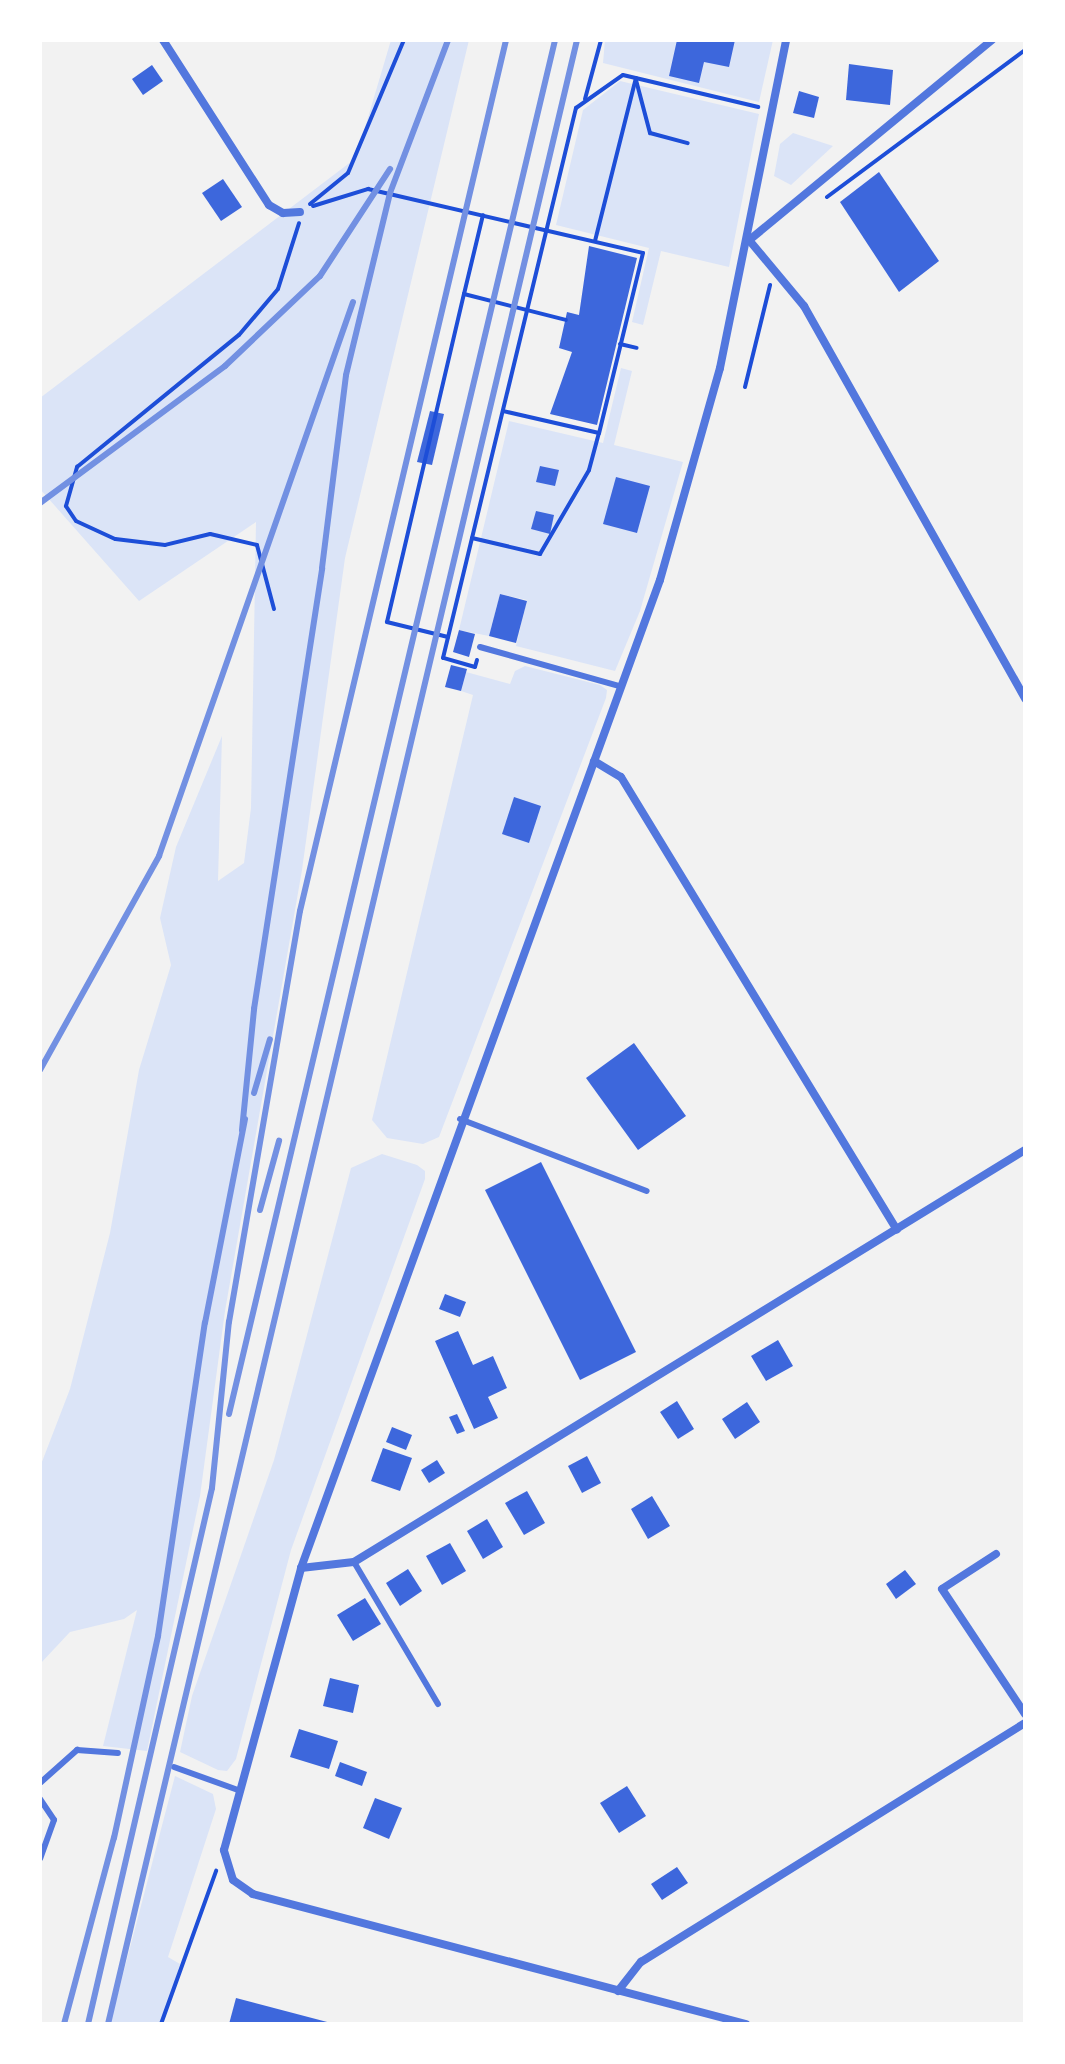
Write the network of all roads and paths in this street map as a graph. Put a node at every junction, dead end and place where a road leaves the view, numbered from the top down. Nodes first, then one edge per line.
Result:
1 (163, 40) edge
2 (404, 40) edge
3 (601, 40) edge
4 (786, 40) edge
5 (992, 40) edge
6 (1025, 50) edge
7 (636, 78) junction
8 (585, 102) junction
9 (772, 110) junction
10 (688, 143) dead end
11 (816, 205) dead end
12 (300, 212) junction
13 (484, 215) junction
14 (546, 230) junction
15 (749, 240) junction
16 (595, 241) junction
17 (770, 267) junction
18 (464, 294) junction
19 (566, 320) dead end
20 (620, 344) junction
21 (637, 348) dead end
22 (745, 387) dead end
23 (503, 411) junction
24 (599, 433) junction
25 (472, 538) junction
26 (274, 609) dead end
27 (448, 637) junction
28 (480, 647) joint
29 (619, 686) junction
30 (1025, 699) edge
31 (594, 761) junction
32 (460, 1119) junction
33 (1025, 1150) edge
34 (647, 1191) dead end
35 (897, 1230) junction
36 (996, 1554) dead end
37 (354, 1562) junction
38 (301, 1568) junction
39 (438, 1704) dead end
40 (1025, 1714) edge
41 (1025, 1723) edge
42 (118, 1753) dead end
43 (174, 1767) dead end
44 (40, 1783) edge
45 (238, 1790) junction
46 (40, 1799) edge
47 (224, 1850) junction
48 (40, 1859) edge
49 (618, 1991) junction
50 (161, 2024) edge
51 (746, 2024) edge

1 - 12 street
2 - 12 path
3 - 8 path
4 - 9 street
5 - 15 street
6 - 11 path
7 - 8 path
7 - 9 path
7 - 10 path
7 - 16 path
8 - 14 path
9 - 15 street
12 - 13 path
12 - 26 path
13 - 14 path
13 - 18 path
14 - 16 path
14 - 23 path
15 - 17 street
15 - 29 street
16 - 20 path
17 - 22 path
17 - 30 street
18 - 19 path
18 - 27 path
20 - 21 path
20 - 24 path
23 - 24 path
23 - 25 path
24 - 25 path
25 - 27 path
27 - 28 path
28 - 29 lane
29 - 31 street
31 - 32 street
31 - 35 street
32 - 34 lane
32 - 38 street
33 - 35 street
35 - 37 street
36 - 40 street
37 - 38 street
37 - 39 lane
38 - 45 street
41 - 49 street
42 - 44 lane
43 - 45 lane
45 - 47 street
46 - 48 lane
47 - 49 street
47 - 50 path
49 - 51 street

